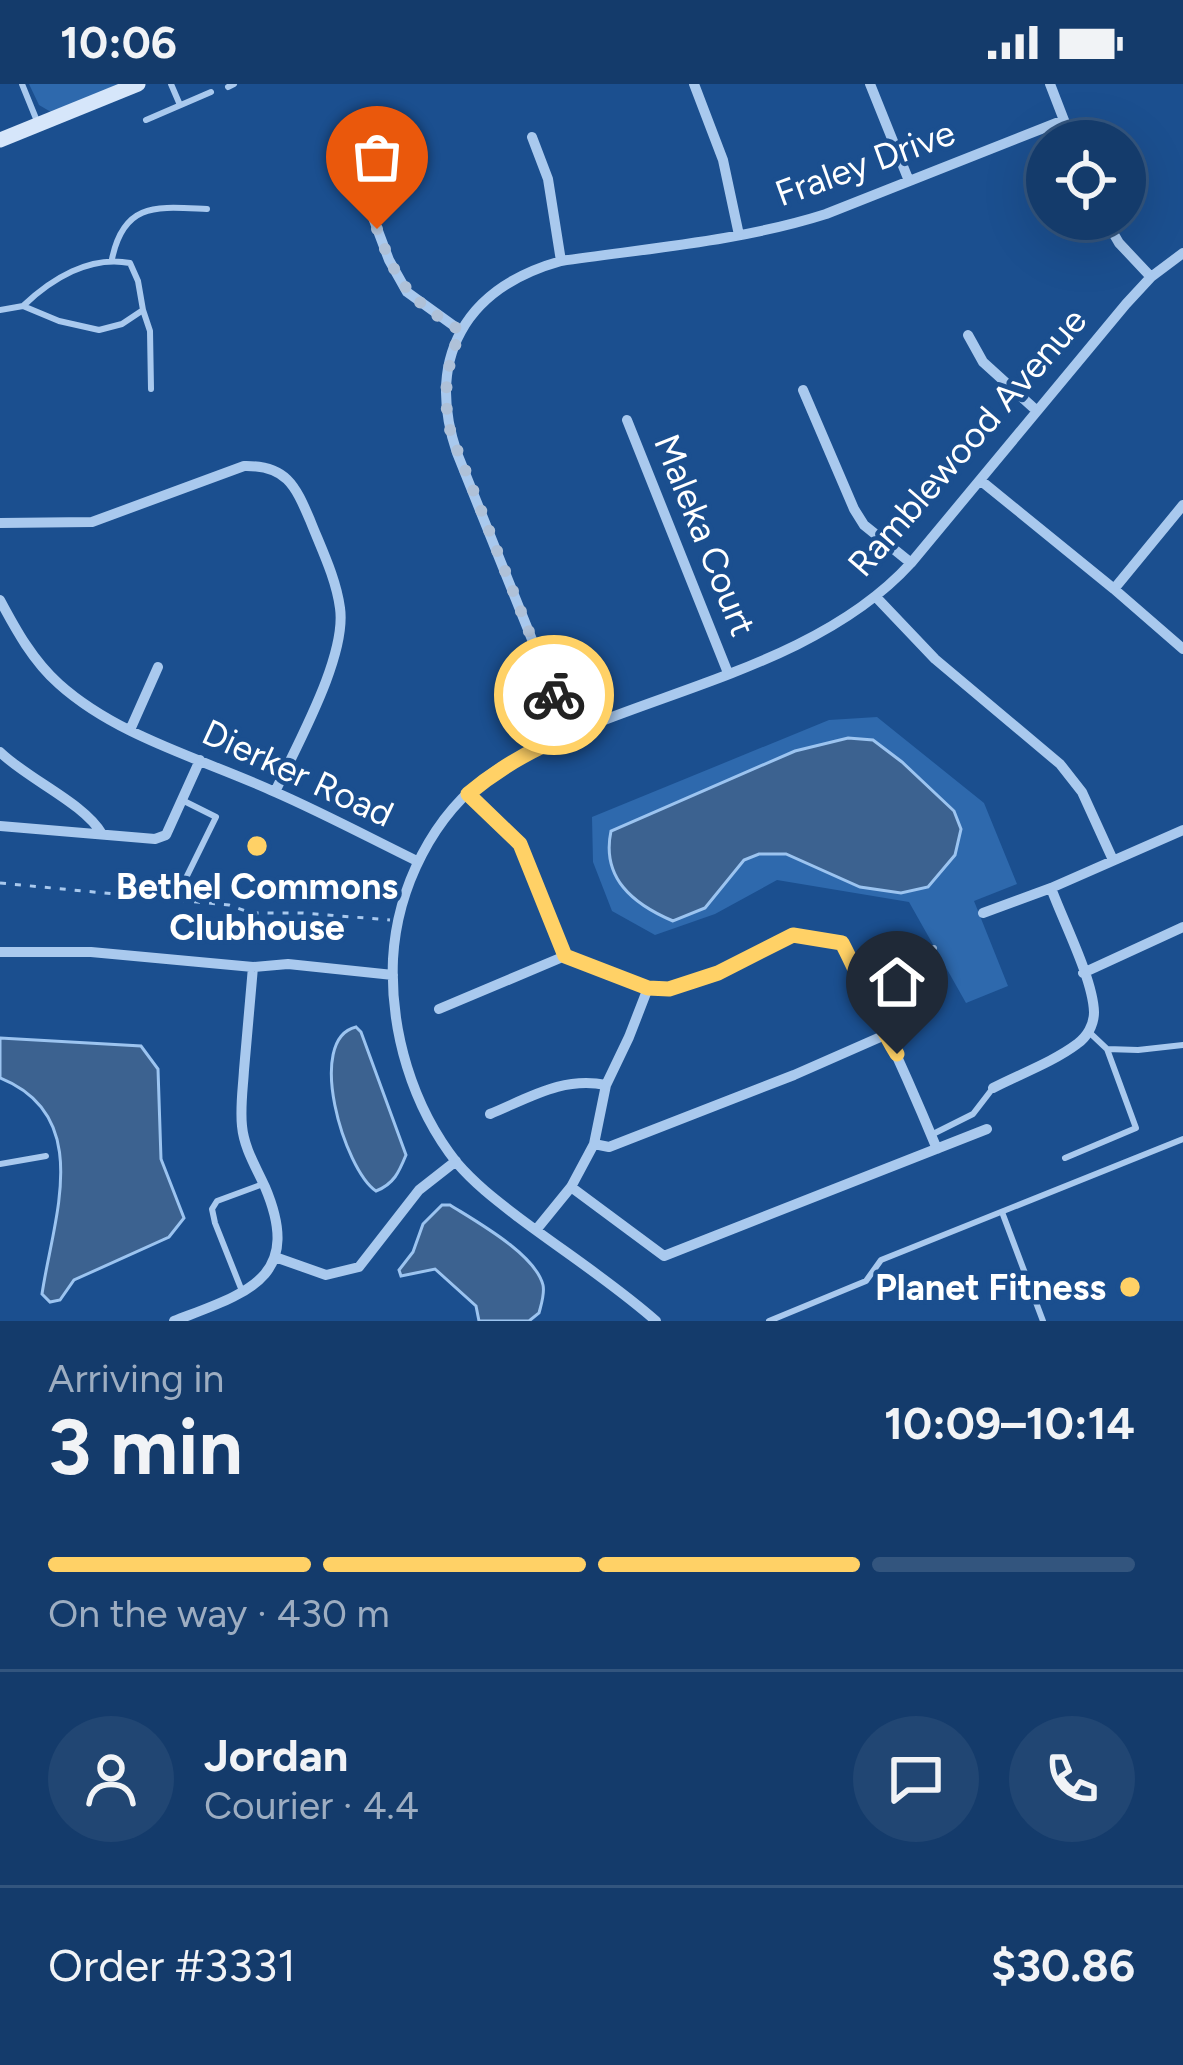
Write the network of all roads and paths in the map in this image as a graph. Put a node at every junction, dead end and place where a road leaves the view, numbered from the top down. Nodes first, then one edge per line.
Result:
1 (22, 84) edge
2 (138, 84) edge
3 (171, 84) edge
4 (694, 84) edge
5 (870, 84) edge
6 (1050, 84) edge
7 (212, 92) dead end
8 (180, 105) junction
9 (146, 120) dead end
10 (1064, 120) edge
11 (38, 124) junction
12 (1026, 135) edge
13 (532, 137) dead end
14 (0, 140) edge
15 (909, 181) junction
16 (366, 199) dead end
17 (207, 209) dead end
18 (739, 236) junction
19 (1117, 240) edge
20 (1183, 253) edge
21 (112, 259) junction
22 (561, 261) junction
23 (1150, 277) junction
24 (23, 306) junction
25 (0, 310) edge
26 (143, 310) junction
27 (461, 331) junction
28 (968, 335) dead end
29 (151, 389) dead end
30 (803, 390) dead end
31 (1037, 411) junction
32 (627, 420) dead end
33 (980, 480) junction
34 (1183, 505) edge
35 (0, 523) edge
36 (911, 563) junction
37 (1114, 589) junction
38 (876, 597) junction
39 (0, 600) edge
40 (1183, 649) edge
41 (158, 667) dead end
42 (728, 673) junction
43 (130, 730) junction
44 (570, 734) junction
45 (0, 752) edge
46 (200, 760) junction
47 (275, 792) junction
48 (468, 794) junction
49 (182, 800) junction
50 (0, 826) edge
51 (1183, 830) edge
52 (102, 834) junction
53 (1113, 860) junction
54 (417, 861) junction
55 (0, 883) edge
56 (182, 886) dead end
57 (1051, 888) junction
58 (983, 913) dead end
59 (398, 920) junction
60 (1183, 927) edge
61 (934, 948) dead end
62 (0, 952) edge
63 (565, 956) junction
64 (253, 967) junction
65 (1083, 974) junction
66 (393, 975) junction
67 (861, 979) junction
68 (648, 988) junction
69 (439, 1009) dead end
70 (1089, 1032) junction
71 (885, 1035) junction
72 (1183, 1045) edge
73 (1107, 1049) junction
74 (606, 1085) junction
75 (993, 1088) joint
76 (490, 1114) dead end
77 (986, 1129) dead end
78 (931, 1135) junction
79 (1183, 1139) edge
80 (594, 1144) junction
81 (937, 1149) junction
82 (46, 1156) dead end
83 (1065, 1158) dead end
84 (456, 1161) junction
85 (0, 1164) edge
86 (263, 1184) junction
87 (571, 1186) junction
88 (1001, 1212) junction
89 (536, 1230) junction
90 (275, 1257) junction
91 (243, 1294) junction
92 (173, 1321) edge
93 (656, 1321) edge
94 (769, 1321) edge
95 (1043, 1321) edge

1 - 11 lane
2 - 11 main road
3 - 8 lane
4 - 18 street
5 - 15 street
6 - 10 street
7 - 8 lane
8 - 9 lane
11 - 14 main road
12 - 15 street, Fraley Drive
13 - 22 street
15 - 18 street, Fraley Drive
16 - 27 street
17 - 21 lane
18 - 22 street, Fraley Drive
19 - 23 street
20 - 23 street, Ramblewood Avenue
21 - 24 lane
21 - 26 lane
22 - 27 street, Fraley Drive
23 - 31 street, Ramblewood Avenue
24 - 25 lane
24 - 26 lane
26 - 29 lane
27 - 44 street
28 - 31 street
30 - 36 street
31 - 33 street, Ramblewood Avenue
32 - 42 street, Maleka Court
33 - 36 street, Ramblewood Avenue
33 - 37 street
34 - 37 street
35 - 47 street
36 - 38 street, Ramblewood Avenue
37 - 40 street
38 - 42 street, Ramblewood Avenue
38 - 53 street
39 - 43 street, Dierker Road
41 - 43 street
42 - 44 street, Ramblewood Avenue
43 - 46 street, Dierker Road
44 - 48 street, Ramblewood Avenue
45 - 52 street
46 - 47 street, Dierker Road
46 - 49 street
47 - 54 street, Dierker Road
48 - 54 street, Ramblewood Avenue
48 - 63 street
49 - 52 street
49 - 56 lane
50 - 52 street
51 - 53 street
53 - 57 street
54 - 59 street, Dierker Road
55 - 59 path
57 - 58 street
57 - 65 street
59 - 66 street, Dierker Road
60 - 65 street
61 - 67 lane
62 - 64 street
63 - 68 street
63 - 69 street
64 - 66 street
64 - 86 street
65 - 70 street
66 - 84 street, Dierker Road
67 - 68 street
67 - 71 street
68 - 74 street
70 - 73 lane
70 - 75 street
71 - 78 street
71 - 80 street
72 - 73 lane
73 - 83 lane
74 - 76 street
74 - 80 street
75 - 78 lane
77 - 81 street
78 - 81 street
79 - 88 lane
80 - 87 street
81 - 87 street
82 - 85 lane
84 - 89 street, Dierker Road
84 - 90 street
86 - 90 street
86 - 91 lane
87 - 89 street
88 - 94 lane
88 - 95 lane
89 - 93 street, Dierker Road
90 - 91 street
91 - 92 street

